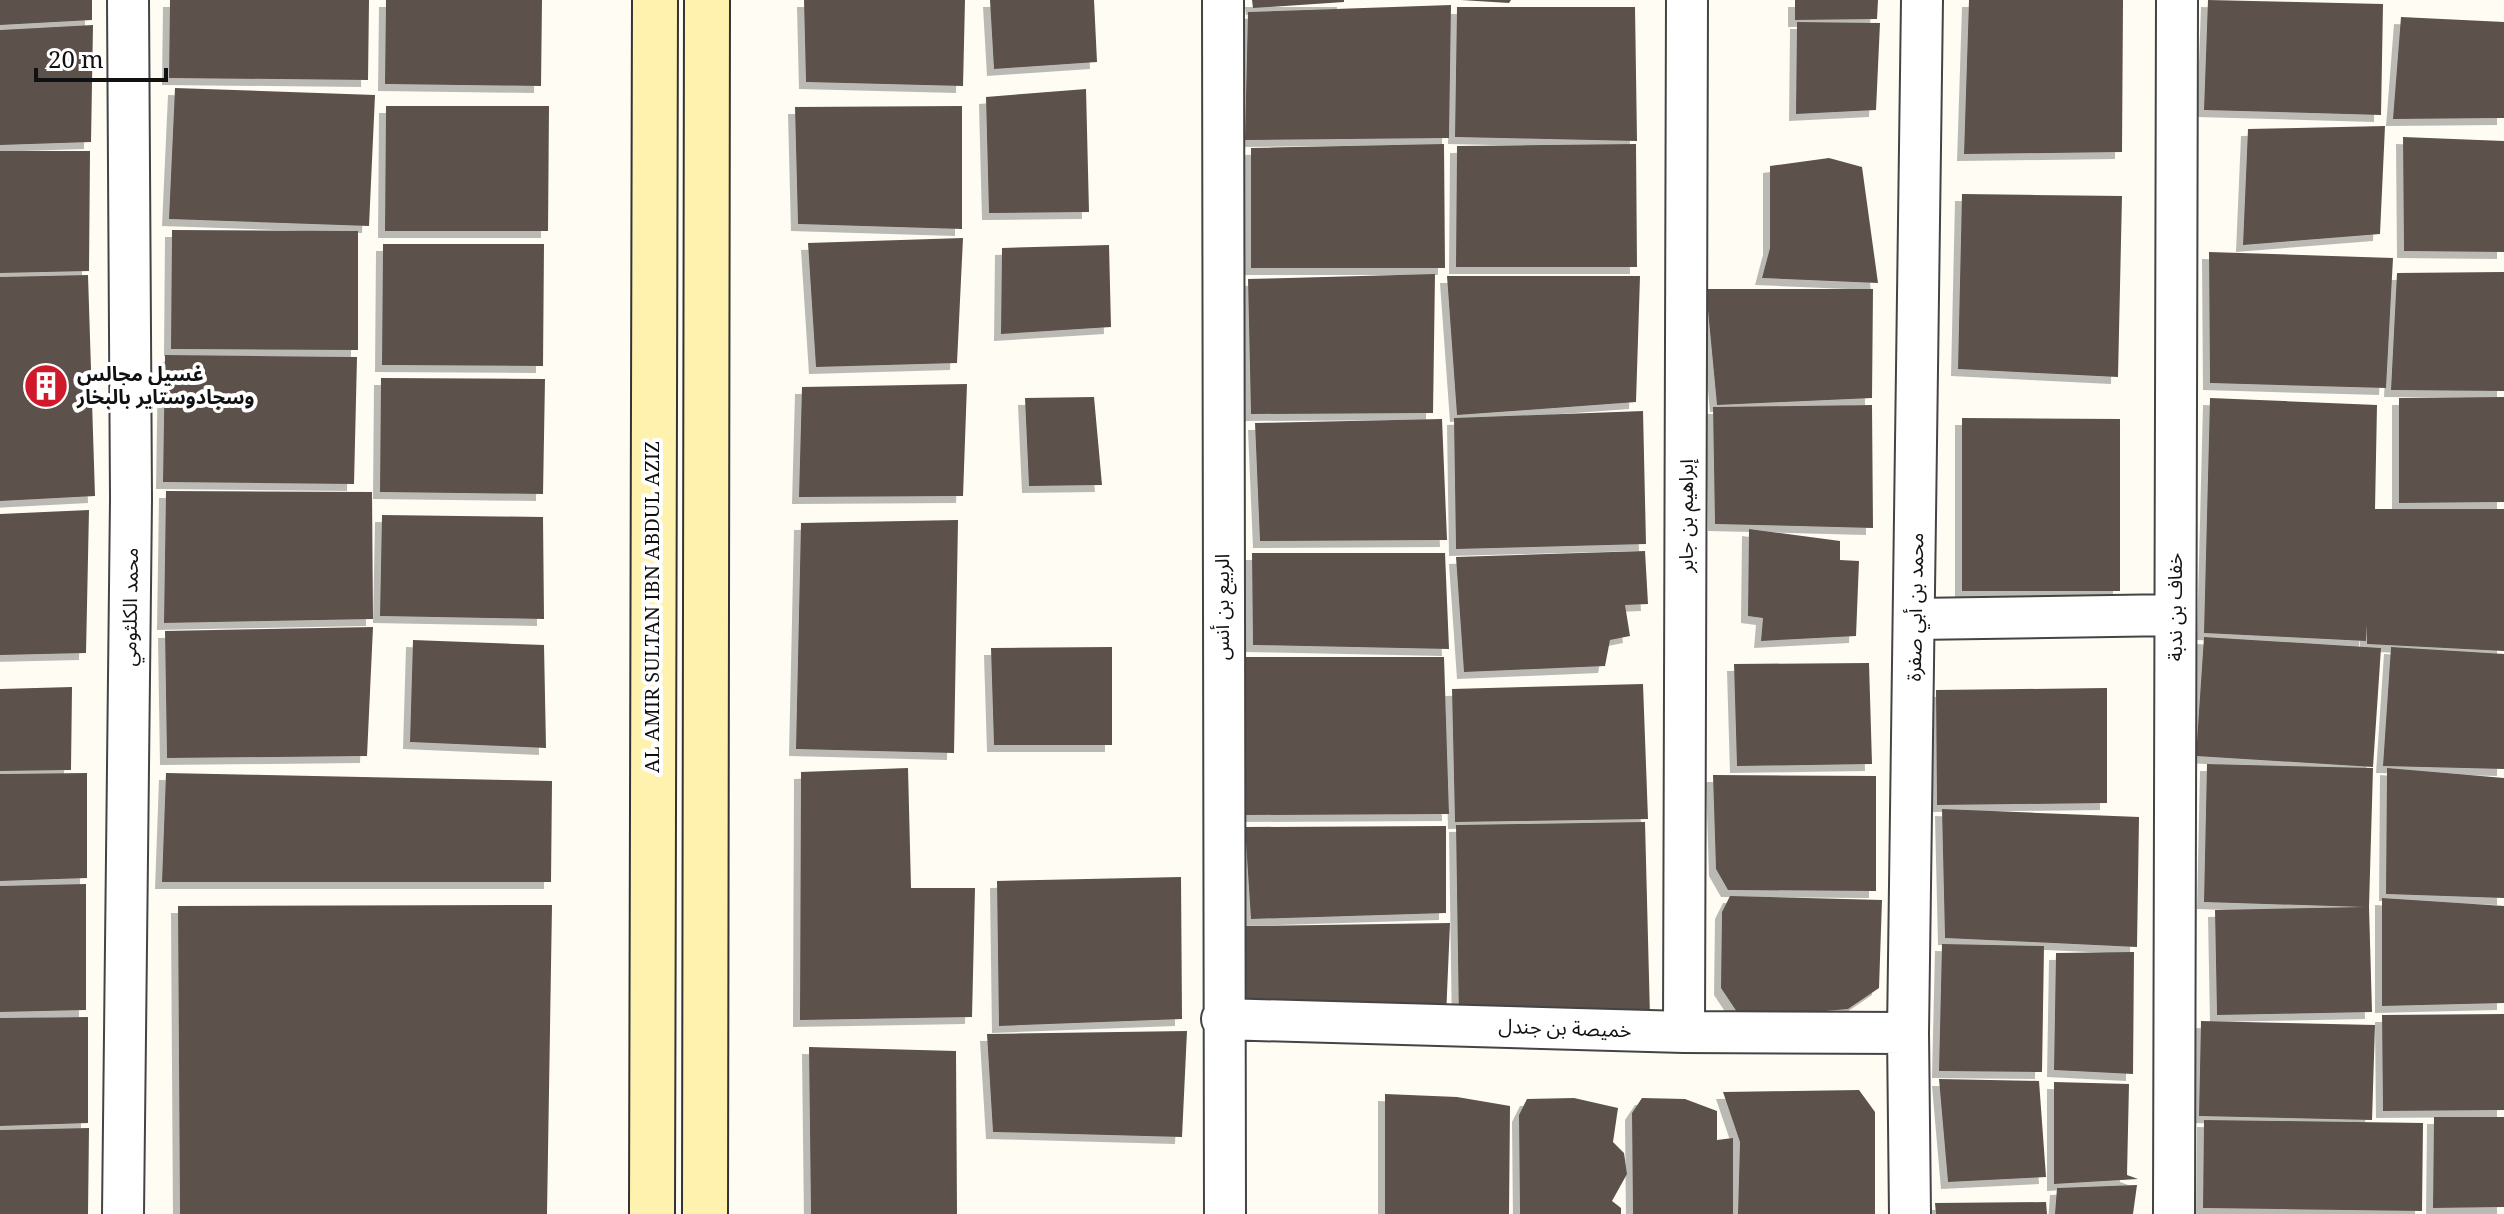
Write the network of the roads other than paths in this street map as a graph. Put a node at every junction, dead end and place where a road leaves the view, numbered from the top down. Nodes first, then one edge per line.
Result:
1 (128, 0) edge
2 (655, 0) edge
3 (707, 0) edge
4 (1223, 0) edge
5 (1687, 0) edge
6 (1922, 0) edge
7 (2177, 0) edge
8 (2175, 615) junction
9 (1915, 619) junction
10 (1222, 1019) junction
11 (1684, 1032) junction
12 (1908, 1033) junction
13 (123, 1214) edge
14 (652, 1214) edge
15 (705, 1214) edge
16 (1225, 1214) edge
17 (1910, 1214) edge
18 (2174, 1214) edge

1 - 13 street, محمد الكلثومي
2 - 14 street, AL AMIR SULTAN IBN ABDUL AZIZ
3 - 15 street
4 - 10 street, الربيع بن أنس
5 - 11 street, إبراهيم بن جابر
6 - 9 street, محمد بن أبي صفرة
7 - 8 street, خفاف بن ندبة
8 - 9 street
8 - 18 street, خفاف بن ندبة
9 - 12 street, محمد بن أبي صفرة
10 - 11 street, خميصة بن جندل
10 - 16 street, الربيع بن أنس
11 - 12 street, خميصة بن جندل
12 - 17 street, محمد بن أبي صفرة

